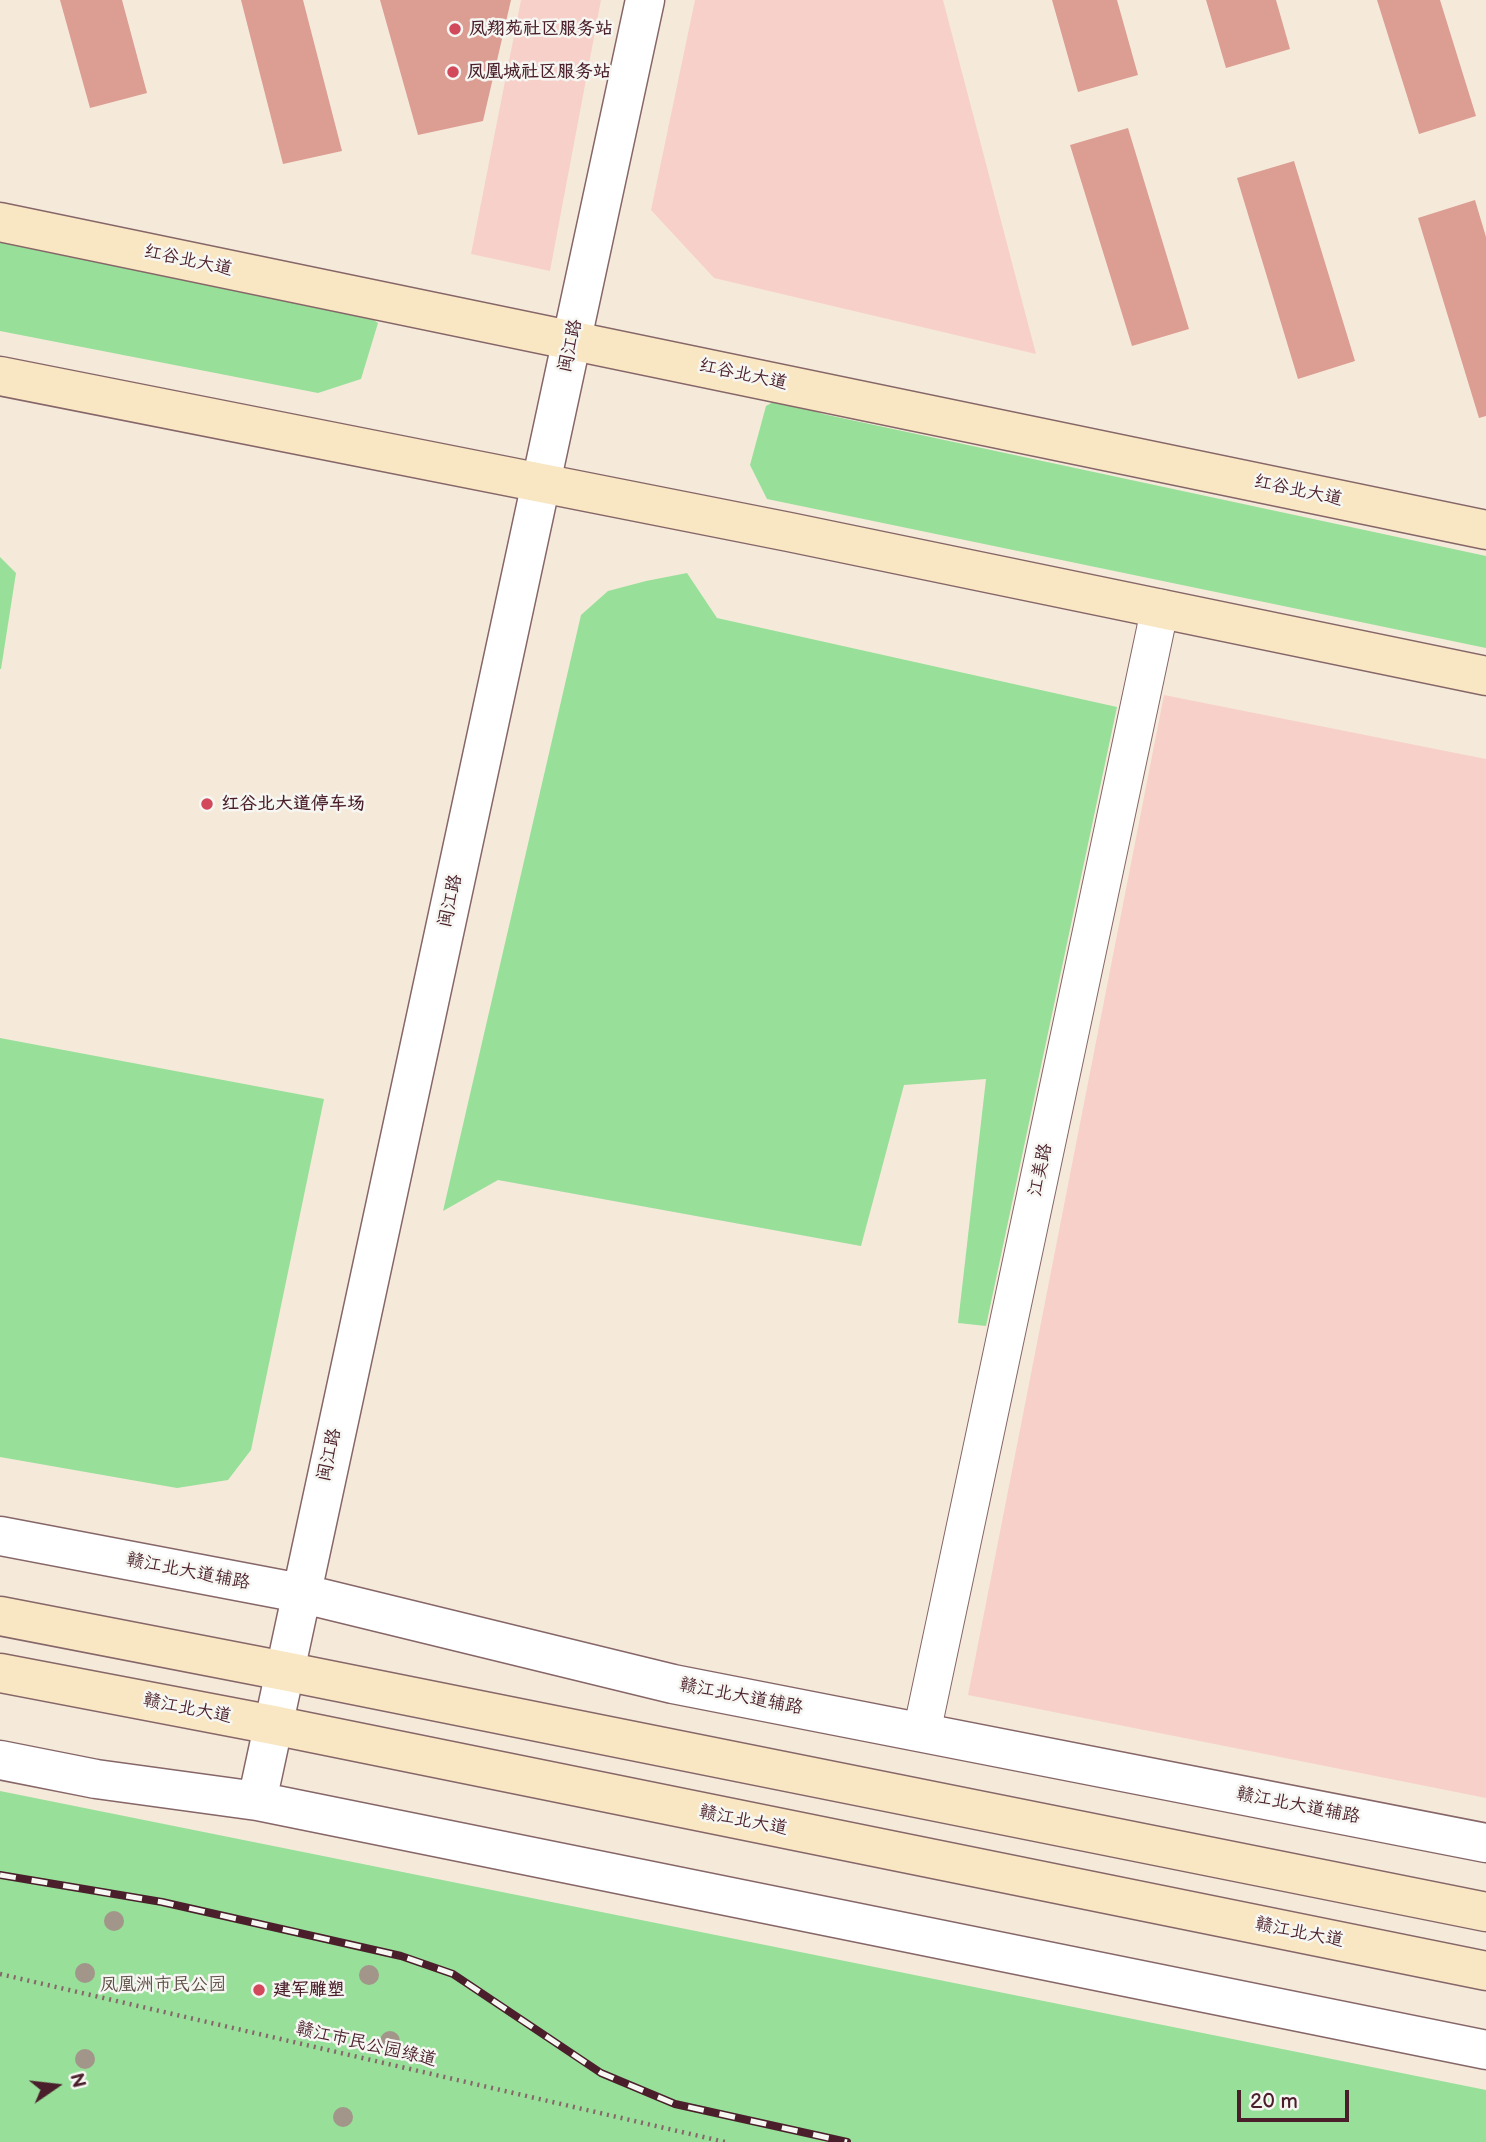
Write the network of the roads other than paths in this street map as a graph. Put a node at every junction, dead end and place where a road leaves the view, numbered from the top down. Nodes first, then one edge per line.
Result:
1 (645, 0) edge
2 (0, 222) edge
3 (573, 340) junction
4 (0, 376) edge
5 (542, 483) junction
6 (1486, 530) edge
7 (1160, 608) junction
8 (1486, 676) edge
9 (0, 1536) edge
10 (300, 1593) junction
11 (0, 1616) edge
12 (284, 1671) junction
13 (0, 1673) edge
14 (273, 1725) junction
15 (922, 1731) junction
16 (0, 1760) edge
17 (257, 1801) junction
18 (1486, 1843) edge
19 (1486, 1912) edge
20 (1486, 1971) edge
21 (1486, 2049) edge

1 - 3 street, 闽江路
2 - 3 main road, 红谷北大道
3 - 5 street, 闽江路
3 - 6 main road, 红谷北大道
4 - 5 main road
5 - 7 main road
5 - 10 street, 闽江路
7 - 8 main road
7 - 15 street, 江美路
9 - 10 street, 赣江北大道辅路
10 - 12 street, 闽江路
10 - 15 street, 赣江北大道辅路
11 - 12 main road
12 - 14 street, 闽江路
12 - 19 main road
13 - 14 main road, 赣江北大道
14 - 17 street, 闽江路
14 - 20 main road, 赣江北大道
15 - 18 street, 赣江北大道辅路
16 - 17 street
17 - 21 street

